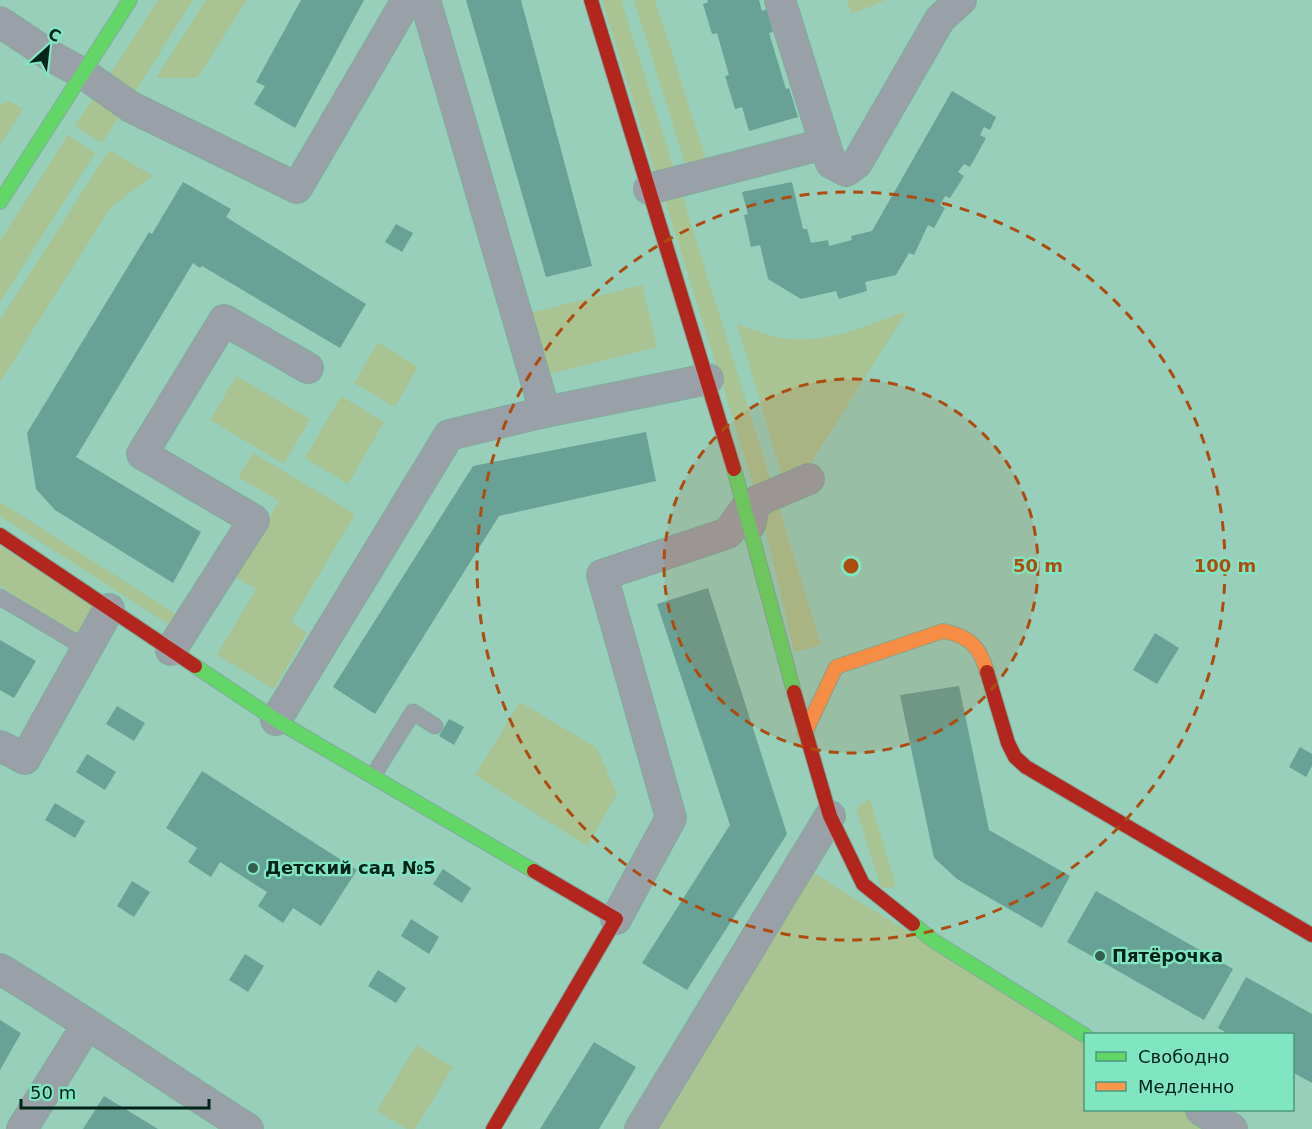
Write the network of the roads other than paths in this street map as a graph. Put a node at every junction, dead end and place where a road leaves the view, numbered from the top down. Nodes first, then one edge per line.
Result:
1 (130, 0) edge
2 (408, 0) edge
3 (425, 0) edge
4 (591, 0) edge
5 (780, 0) edge
6 (961, 0) edge
7 (0, 22) edge
8 (84, 74) junction
9 (825, 144) junction
10 (649, 189) junction
11 (0, 202) edge
12 (308, 369) dead end
13 (708, 379) junction
14 (545, 412) junction
15 (809, 479) dead end
16 (748, 517) junction
17 (0, 536) edge
18 (0, 597) edge
19 (109, 609) junction
20 (87, 649) junction
21 (171, 650) junction
22 (276, 720) junction
23 (435, 726) dead end
24 (805, 733) junction
25 (0, 746) edge
26 (373, 776) junction
27 (830, 816) junction
28 (616, 919) junction
29 (1312, 935) edge
30 (0, 969) edge
31 (87, 1025) junction
32 (1084, 1035) edge
33 (1204, 1111) edge
34 (22, 1129) edge
35 (248, 1129) edge
36 (493, 1129) edge
37 (640, 1129) edge
38 (1232, 1129) edge

1 - 8 street
2 - 8 street
3 - 14 street
4 - 10 street
5 - 9 street
6 - 9 street
7 - 8 street
8 - 11 street
9 - 10 street
10 - 13 street
12 - 21 street
13 - 14 street
13 - 16 street
14 - 22 street
15 - 16 street
16 - 24 street
16 - 28 street
17 - 19 street
18 - 20 lane
19 - 20 street
19 - 21 street
20 - 25 street
21 - 22 street
22 - 26 street
23 - 26 lane
24 - 27 street
24 - 29 street
26 - 28 street
27 - 32 street
27 - 37 street
28 - 36 street
30 - 31 street
31 - 34 street
31 - 35 street
33 - 38 street

